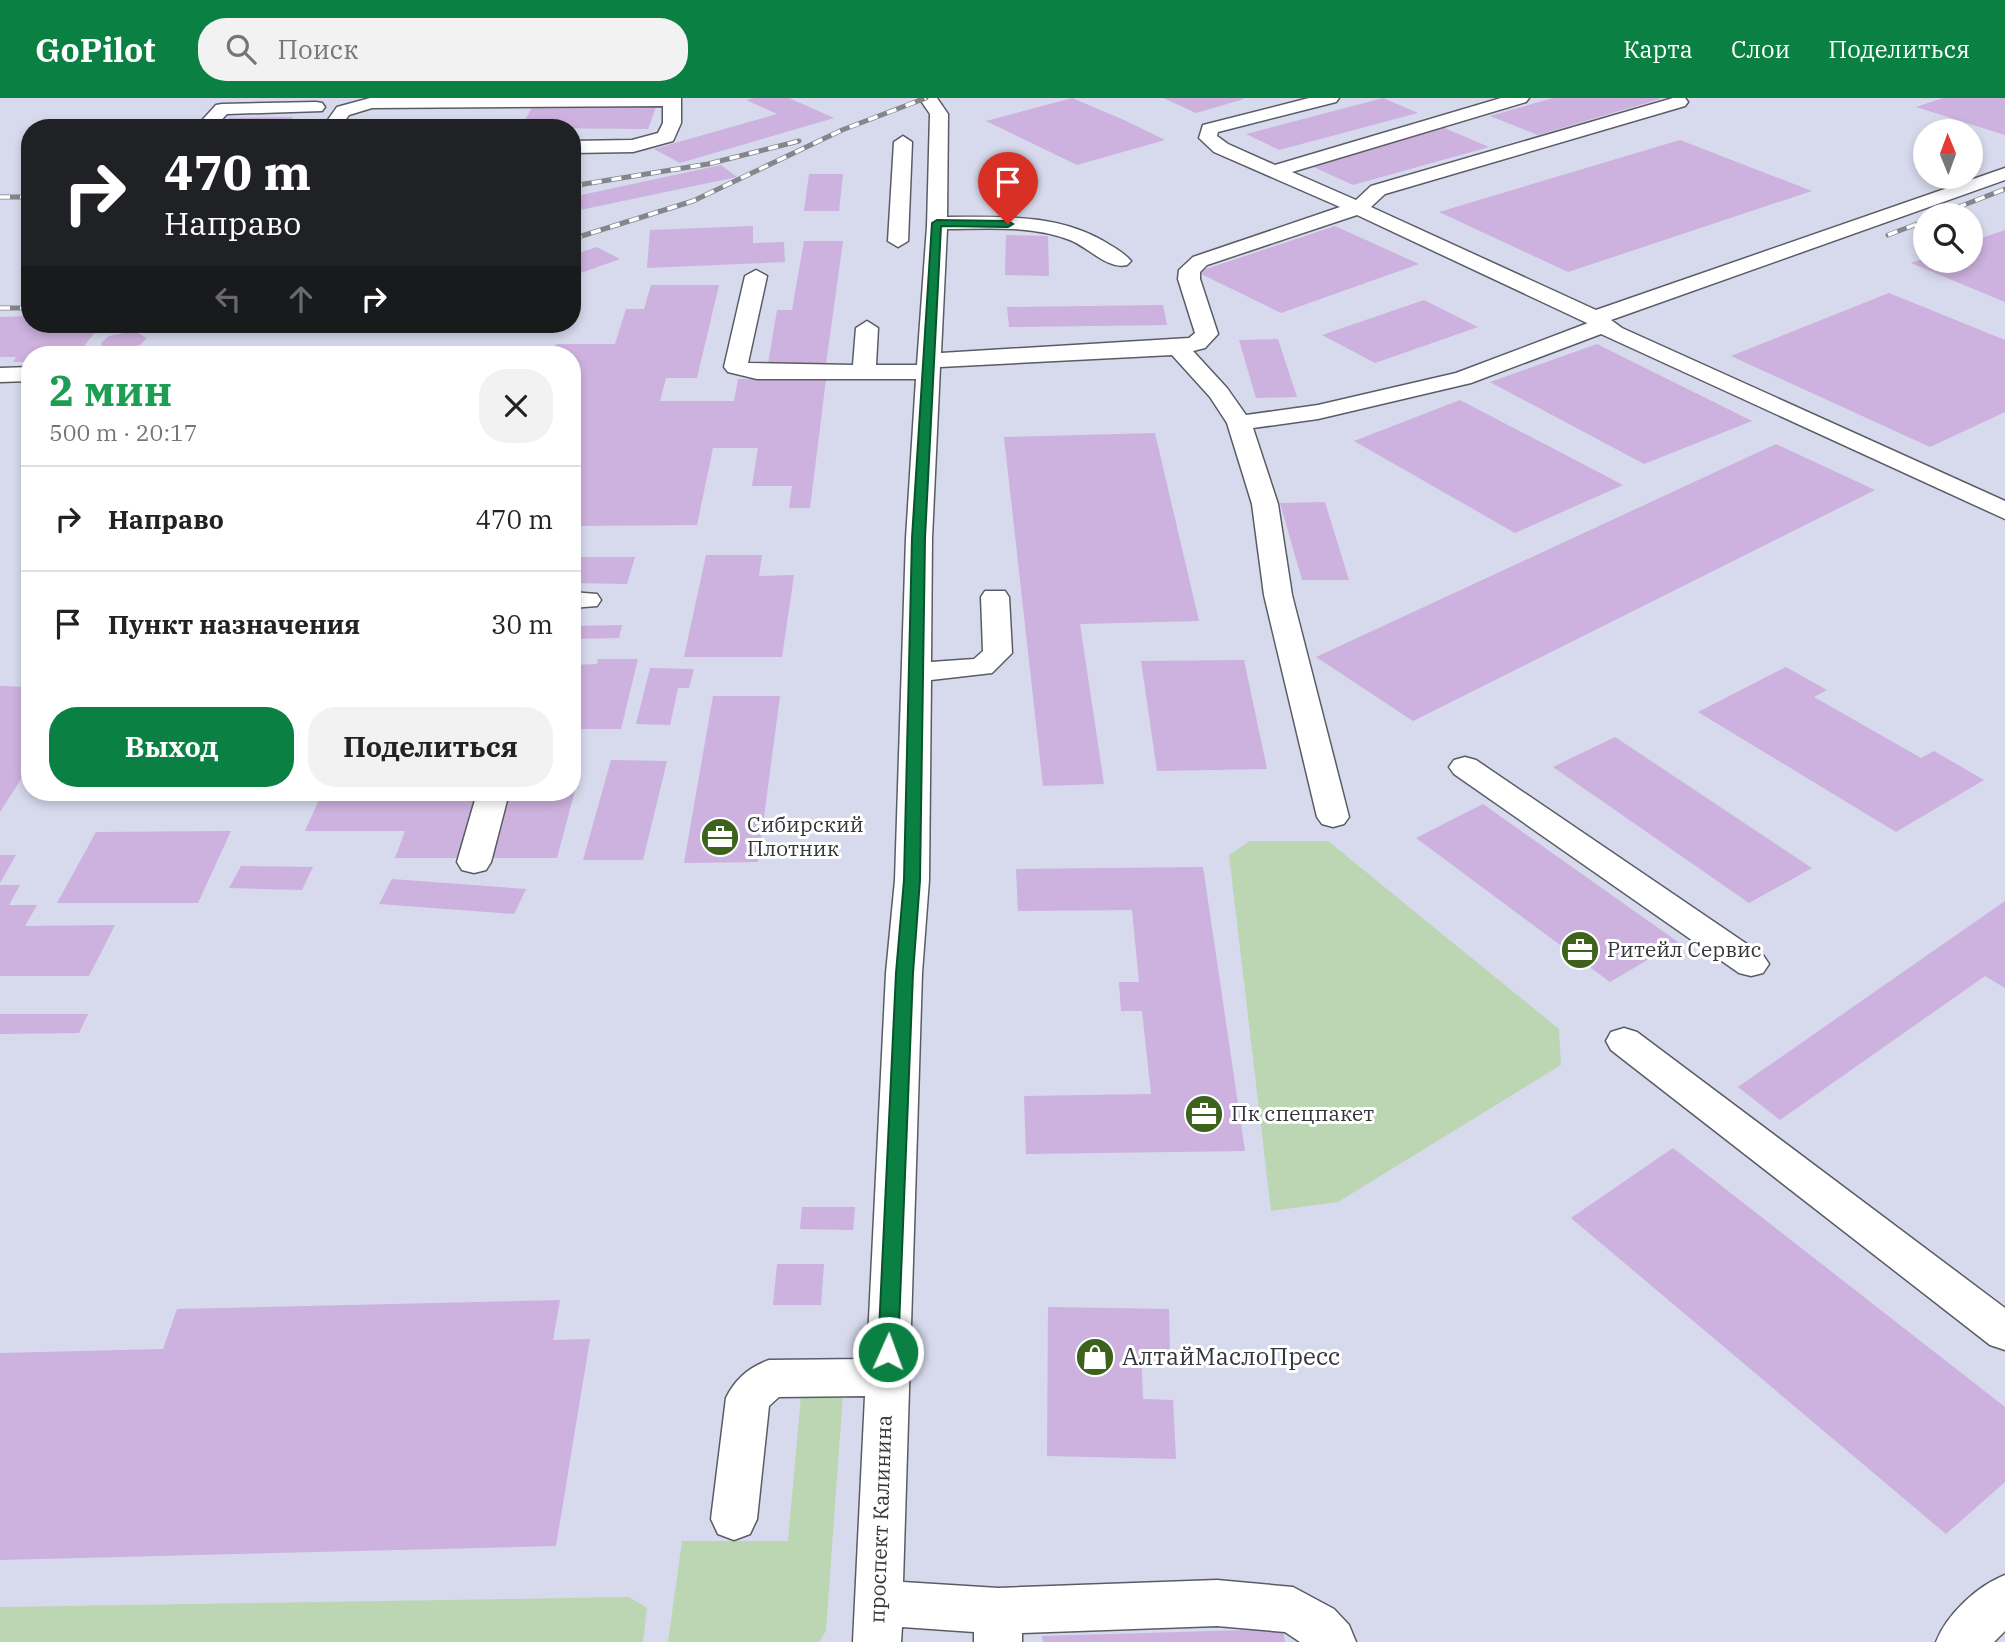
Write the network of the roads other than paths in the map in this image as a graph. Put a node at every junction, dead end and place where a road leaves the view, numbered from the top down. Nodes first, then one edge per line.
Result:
1 (333, 98) edge
2 (928, 98) edge
3 (1329, 98) edge
4 (1521, 98) edge
5 (672, 100) edge
6 (1679, 102) dead end
7 (316, 107) junction
8 (213, 119) edge
9 (306, 119) edge
10 (337, 119) edge
11 (903, 142) dead end
12 (581, 147) edge
13 (1274, 171) junction
14 (2005, 174) edge
15 (1358, 208) junction
16 (937, 223) junction
17 (898, 242) dead end
18 (1120, 261) dead end
19 (756, 276) dead end
20 (1599, 321) junction
21 (867, 328) dead end
22 (1178, 348) junction
23 (916, 368) junction
24 (0, 374) edge
25 (21, 374) edge
26 (864, 380) junction
27 (1238, 423) junction
28 (2005, 511) edge
29 (995, 597) dead end
30 (916, 672) junction
31 (1465, 767) dead end
32 (491, 801) edge
33 (1334, 817) dead end
34 (474, 862) dead end
35 (1751, 964) dead end
36 (1623, 1041) dead end
37 (2005, 1332) edge
38 (887, 1377) junction
39 (734, 1519) dead end
40 (2005, 1598) edge
41 (877, 1623) edge
42 (998, 1627) edge
43 (1332, 1642) edge
44 (1960, 1642) edge

1 - 7 street
2 - 16 street, проспект Калинина
3 - 13 street
4 - 13 street
5 - 10 street
5 - 12 street
6 - 15 street
7 - 8 street
7 - 9 street
11 - 17 street
13 - 15 street
14 - 20 street
15 - 20 street
15 - 22 street
16 - 18 street
16 - 23 street, проспект Калинина
19 - 26 street
20 - 27 street
20 - 28 street
21 - 26 street
22 - 23 street
22 - 27 street
23 - 26 street
23 - 30 street, проспект Калинина
24 - 25 street
27 - 33 street
29 - 30 street
30 - 38 street, проспект Калинина
31 - 35 street
32 - 34 street
36 - 37 street
38 - 39 street
38 - 41 street, проспект Калинина
40 - 44 street
41 - 42 street
42 - 43 street

